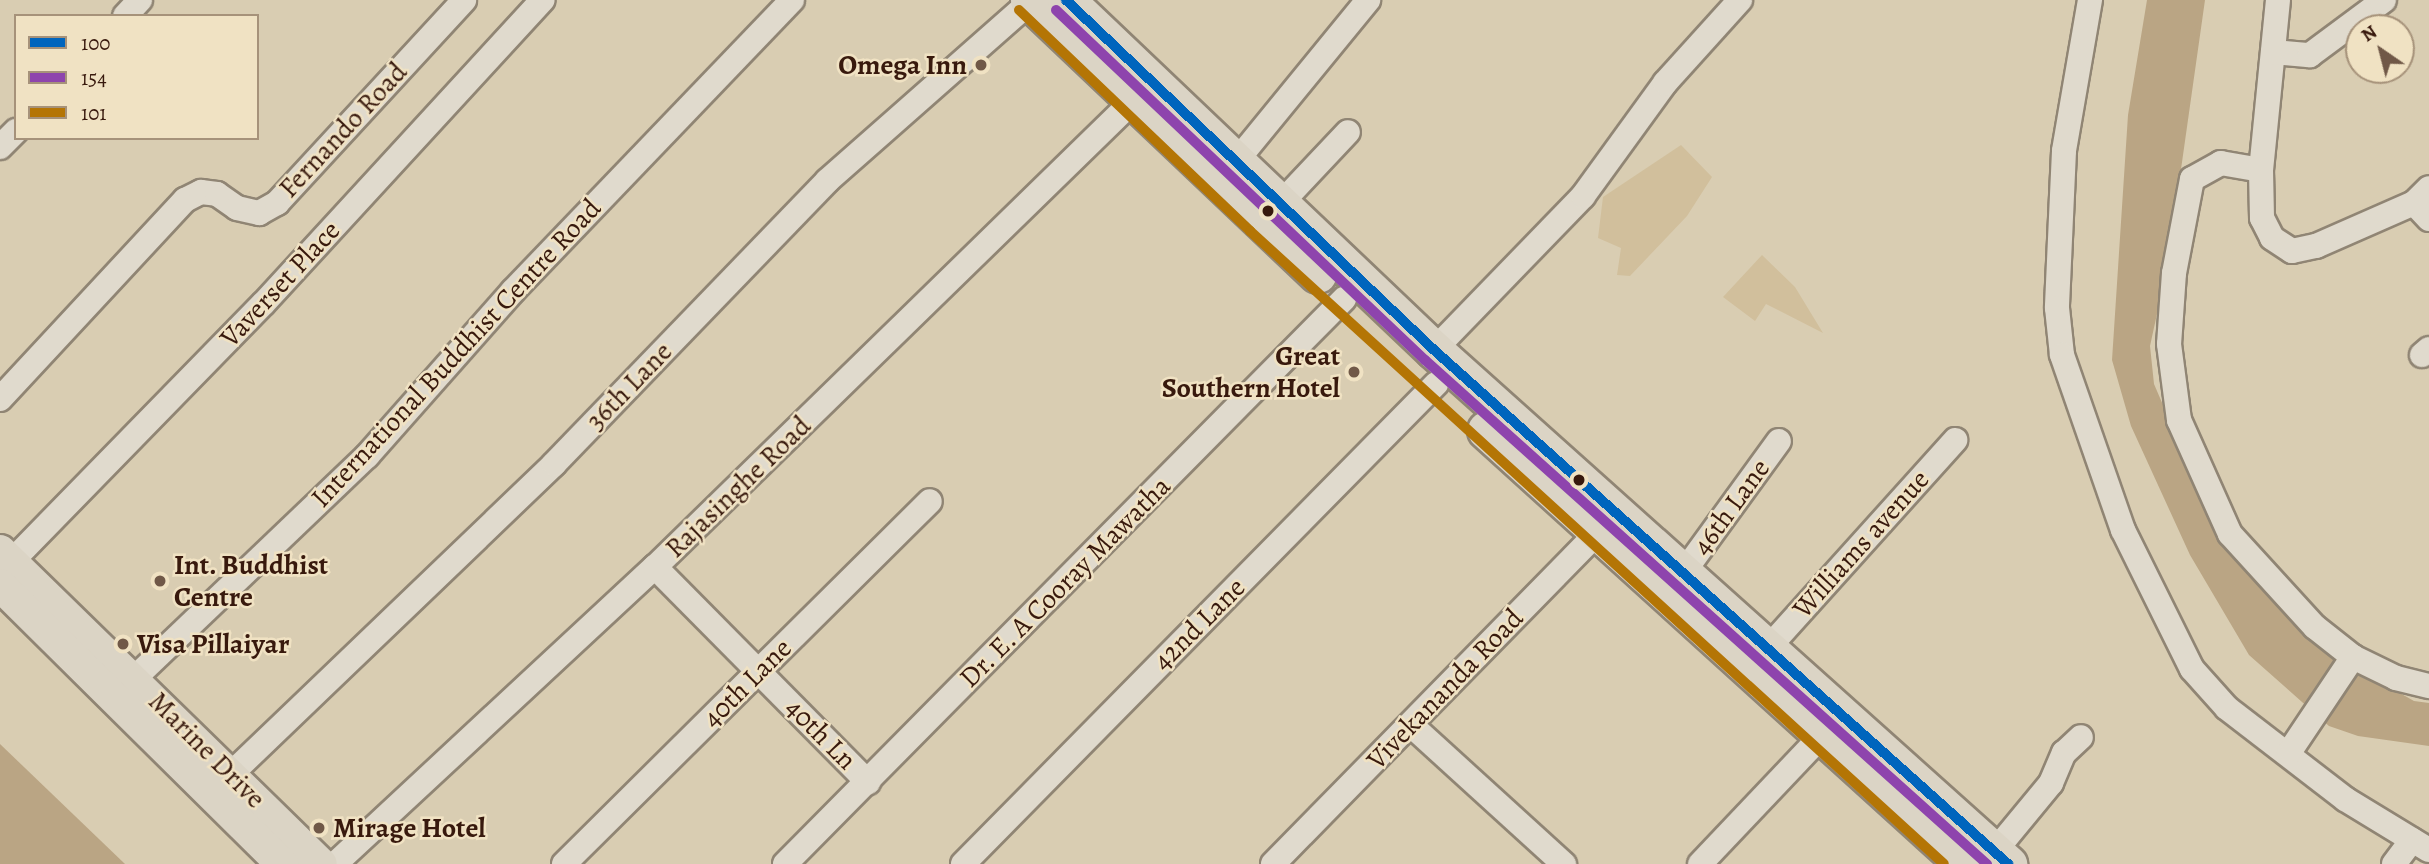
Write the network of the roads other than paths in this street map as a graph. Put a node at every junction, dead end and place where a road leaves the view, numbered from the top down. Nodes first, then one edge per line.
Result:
1 (140, 0) edge
2 (464, 0) edge
3 (543, 0) edge
4 (792, 0) edge
5 (1368, 0) edge
6 (1740, 0) edge
7 (2090, 0) edge
8 (2278, 0) edge
9 (2384, 0) edge
10 (1061, 3) edge
11 (127, 14) edge
12 (2273, 52) junction
13 (1133, 102) junction
14 (1348, 132) dead end
15 (14, 133) edge
16 (0, 147) edge
17 (1234, 164) junction
18 (2261, 170) junction
19 (1282, 202) junction
20 (2424, 203) edge
21 (1344, 299) junction
22 (1435, 367) junction
23 (0, 399) edge
24 (1955, 440) dead end
25 (1779, 441) dead end
26 (930, 501) dead end
27 (1607, 523) junction
28 (4, 566) edge
29 (655, 567) junction
30 (1684, 573) junction
31 (1768, 648) junction
32 (2353, 657) junction
33 (760, 671) junction
34 (2429, 687) edge
35 (124, 688) junction
36 (1410, 725) junction
37 (1832, 726) junction
38 (2081, 737) dead end
39 (2288, 754) junction
40 (231, 774) junction
41 (868, 782) junction
42 (2420, 845) edge
43 (1990, 860) edge
44 (282, 864) edge
45 (321, 864) edge
46 (335, 864) edge
47 (564, 864) edge
48 (785, 864) edge
49 (963, 864) edge
50 (1273, 864) edge
51 (1564, 864) edge
52 (1700, 864) edge
53 (2394, 864) edge

1 - 11 street
2 - 23 street, Fernando Road
3 - 28 street, Vaverset Place
4 - 35 street, International Buddhist Centre Road
5 - 17 street
6 - 22 street, 42nd Lane
7 - 39 street
8 - 12 street
9 - 12 street
10 - 13 highway
10 - 17 highway
10 - 40 street, 36th Lane
12 - 18 street
13 - 21 highway
13 - 29 street, Rajasinghe Road
14 - 19 street
15 - 16 street
17 - 19 highway
18 - 20 street
18 - 32 street
19 - 22 highway
21 - 22 highway
21 - 41 street, Dr. E. A Cooray Mawatha
22 - 27 highway
22 - 49 street, 42nd Lane
24 - 31 street, Williams avenue
25 - 30 street, 46th Lane
26 - 33 street, 40th Lane
27 - 30 highway
27 - 36 street, Vivekananda Road
27 - 37 highway
28 - 35 main road, Marine Drive
29 - 33 street, 40th Ln
29 - 46 street, Rajasinghe Road
30 - 31 highway
31 - 37 highway
32 - 34 street
32 - 39 street
33 - 41 street, 40th Ln
33 - 47 street, 40th Lane
35 - 40 main road, Marine Drive
35 - 44 main road, Marine Drive
36 - 50 street, Vivekananda Road
36 - 51 street
37 - 43 highway
37 - 52 street
38 - 43 street
39 - 42 street
40 - 45 main road, Marine Drive
41 - 48 street, Dr. E. A Cooray Mawatha
42 - 53 street

